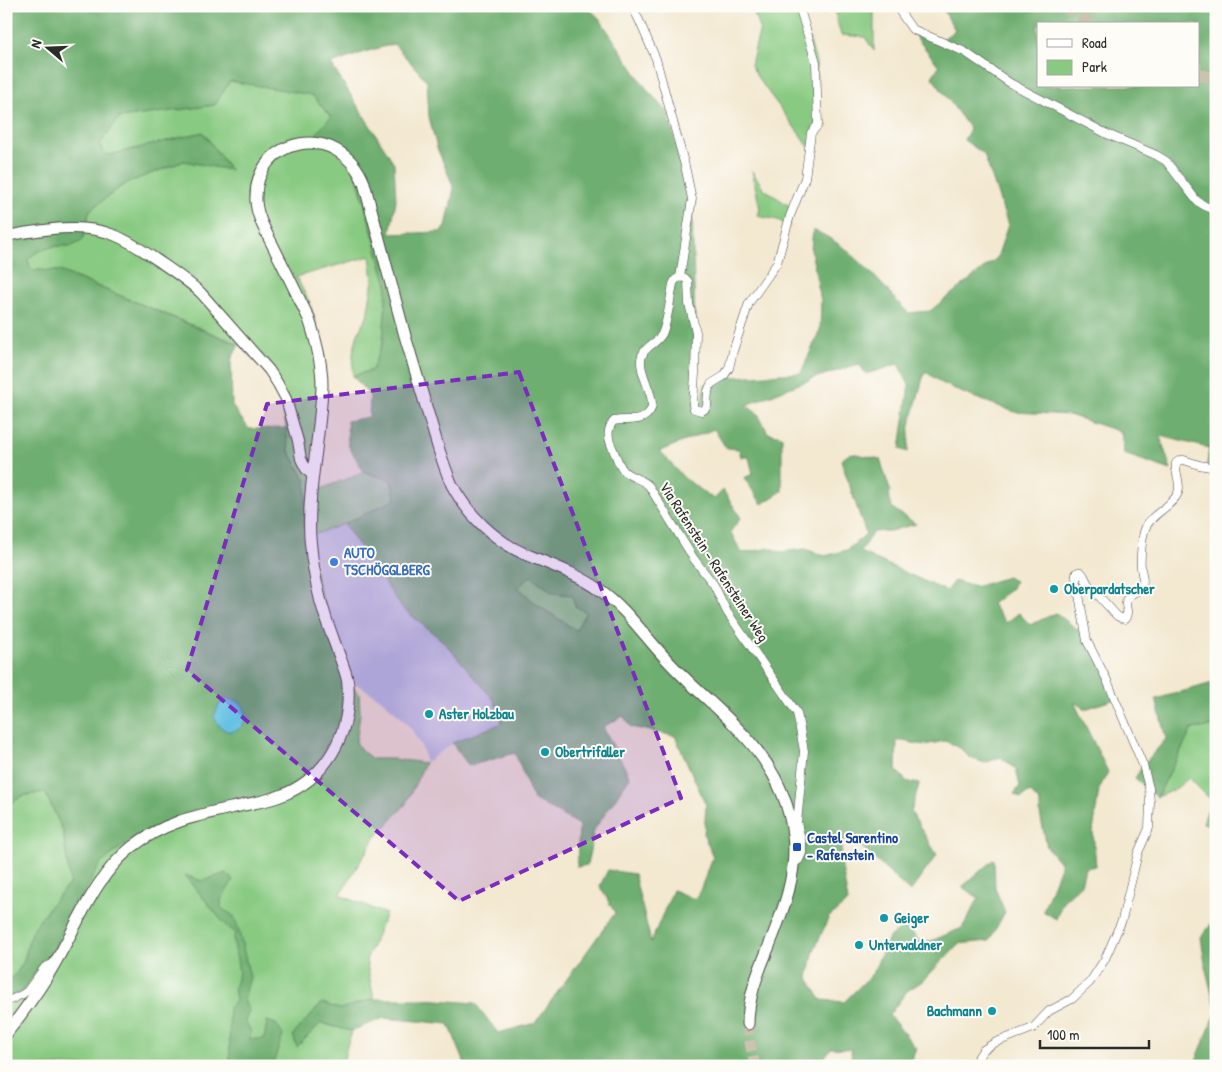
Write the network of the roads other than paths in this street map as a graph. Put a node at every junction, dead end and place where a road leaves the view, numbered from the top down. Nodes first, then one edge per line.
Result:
1 (632, 6) edge
2 (799, 6) edge
3 (823, 6) edge
4 (828, 6) edge
5 (896, 6) edge
6 (1216, 211) edge
7 (6, 236) edge
8 (680, 277) junction
9 (1216, 468) edge
10 (313, 476) junction
11 (793, 864) junction
12 (55, 963) junction
13 (6, 1002) edge
14 (748, 1024) tunnel mouth
15 (6, 1034) edge
16 (975, 1066) edge

1 - 8 street
2 - 8 street
3 - 4 street
5 - 6 street
7 - 10 street
8 - 11 street, Via Rafenstein - Rafensteiner Weg
9 - 16 street
10 - 11 main road
10 - 12 main road
11 - 14 main road
12 - 13 street
12 - 15 main road

